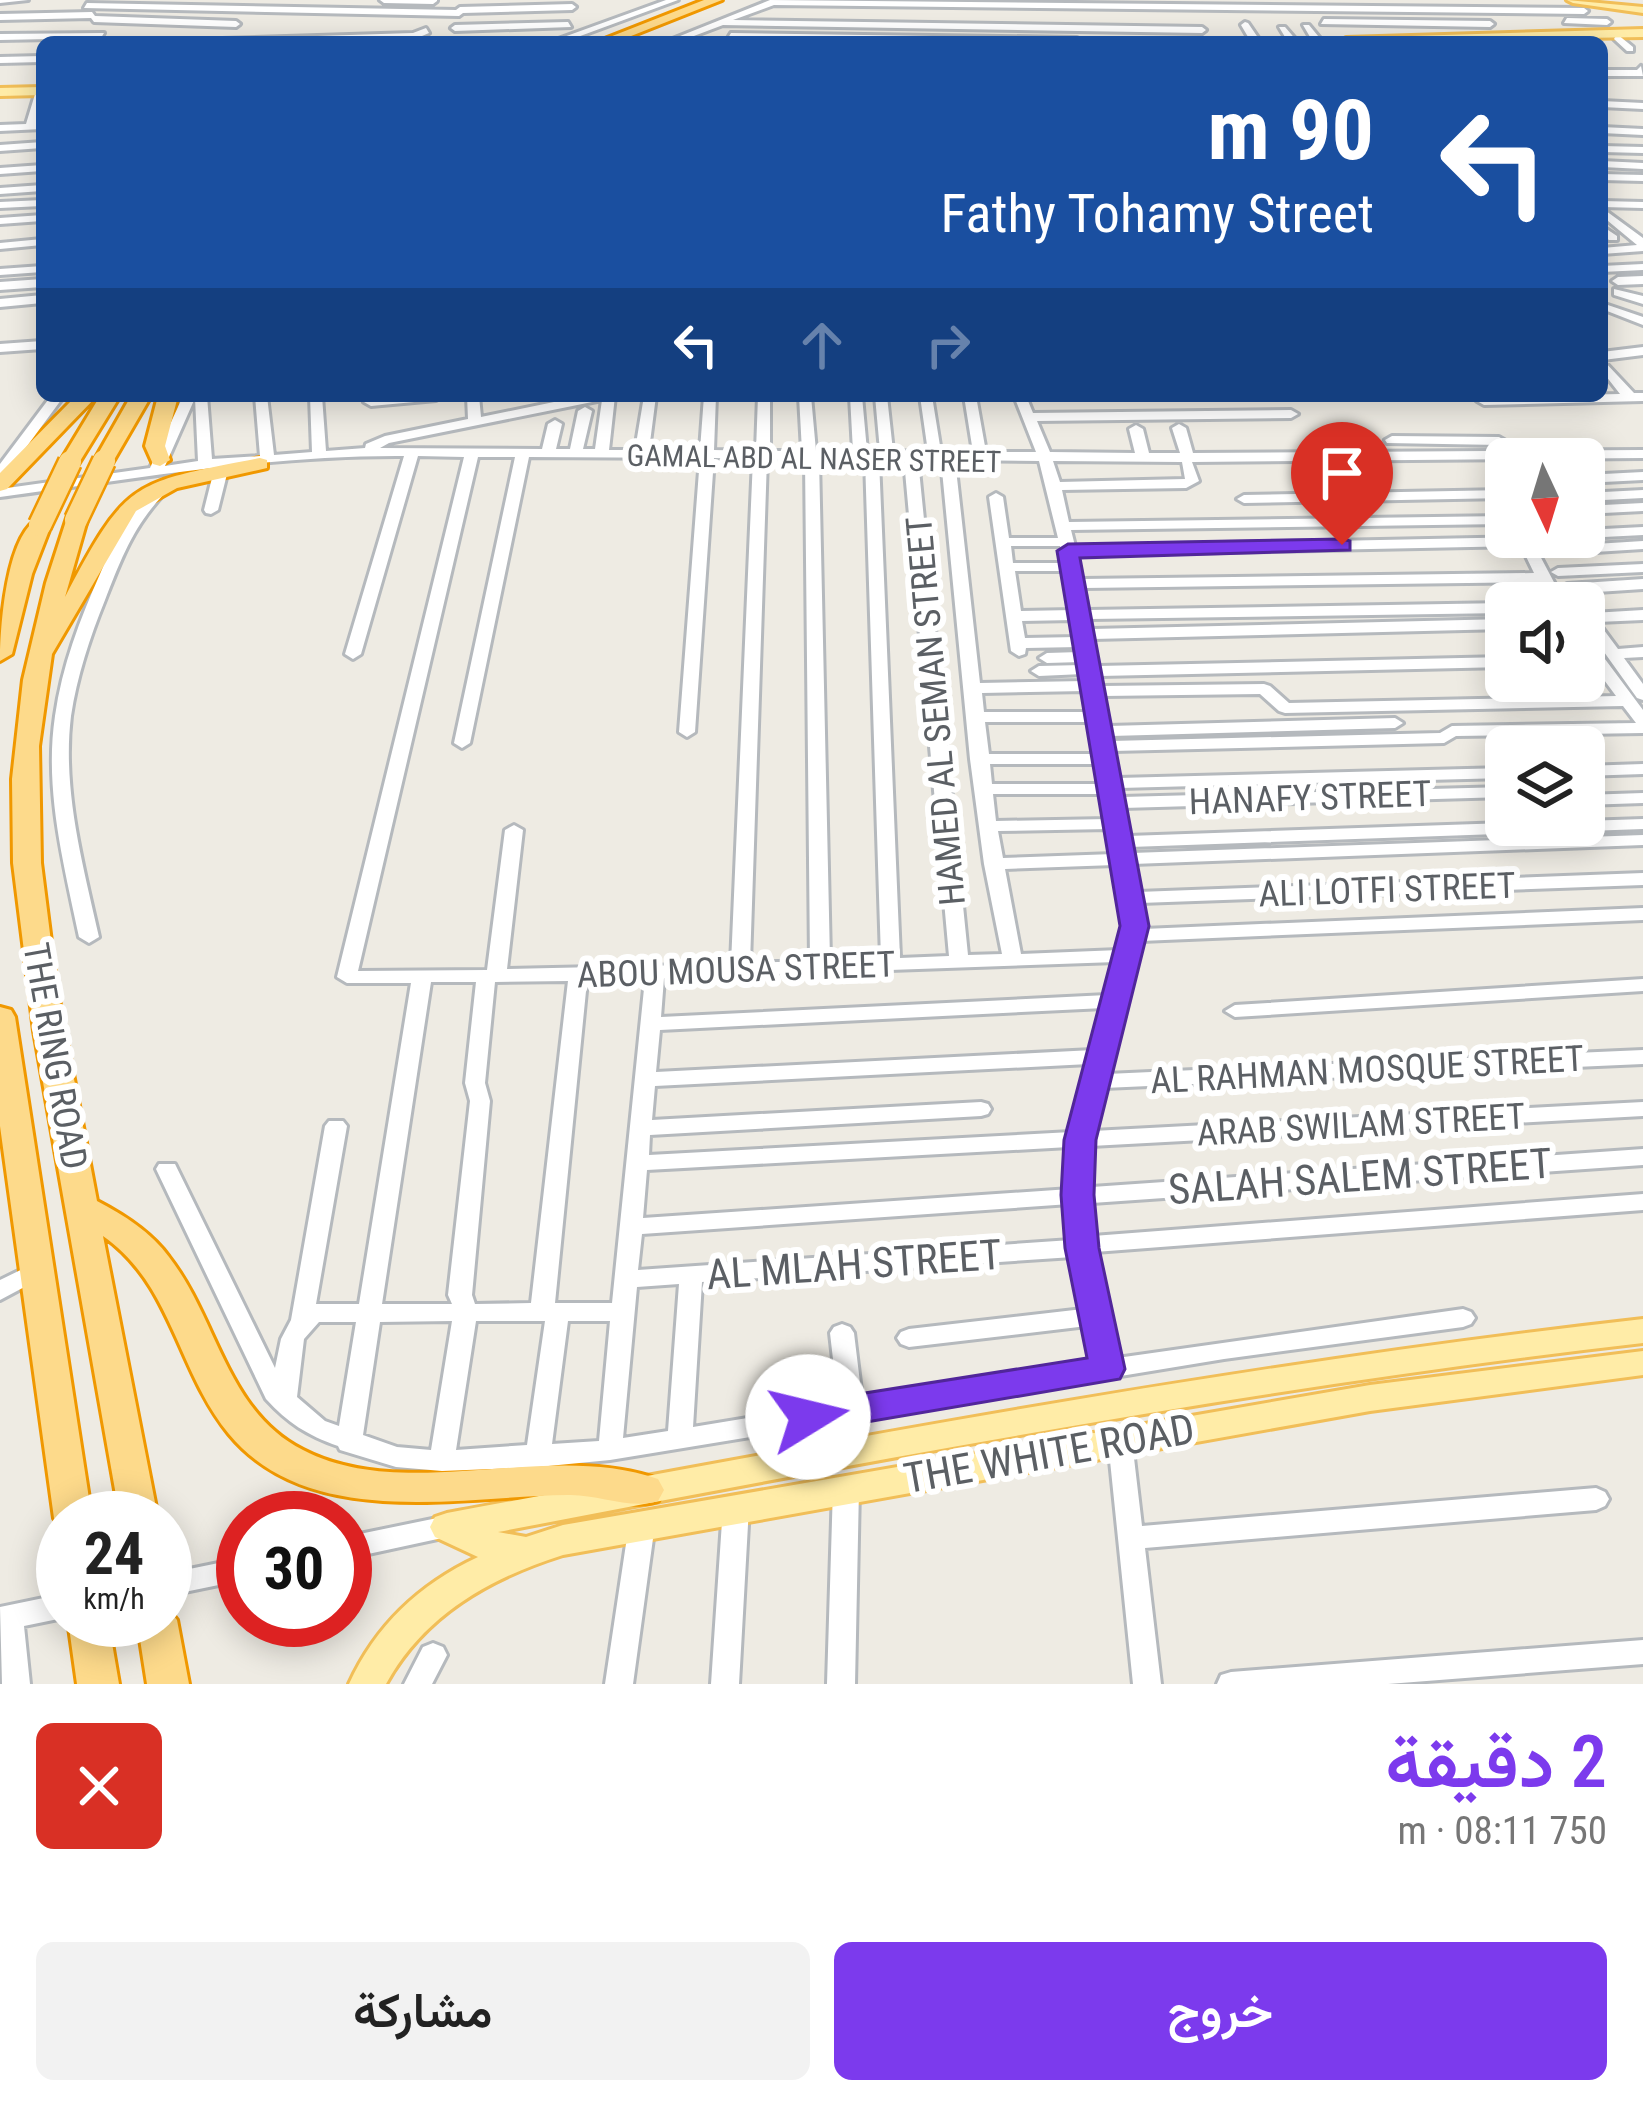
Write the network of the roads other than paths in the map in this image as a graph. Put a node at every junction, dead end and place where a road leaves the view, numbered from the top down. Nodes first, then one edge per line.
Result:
1 (24, 0) edge
2 (261, 0) edge
3 (320, 0) edge
4 (384, 0) edge
5 (716, 0) edge
6 (741, 0) edge
7 (1242, 0) edge
8 (1377, 0) edge
9 (1573, 0) edge
10 (1618, 0) edge
11 (668, 1) edge
12 (776, 1) edge
13 (953, 2) edge
14 (1516, 2) edge
15 (119, 3) edge
16 (165, 4) edge
17 (1540, 5) dead end
18 (637, 6) edge
19 (1643, 7) edge
20 (0, 9) edge
21 (227, 10) junction
22 (819, 10) dead end
23 (249, 11) junction
24 (270, 11) junction
25 (1470, 11) edge
26 (1584, 11) dead end
27 (571, 12) edge
28 (311, 13) junction
29 (459, 13) edge
30 (602, 13) dead end
31 (1197, 13) edge
32 (770, 16) dead end
33 (94, 20) edge
34 (851, 21) junction
35 (1371, 21) junction
36 (172, 22) junction
37 (1286, 22) junction
38 (1324, 22) dead end
39 (1607, 22) dead end
40 (218, 23) junction
41 (236, 24) dead end
42 (380, 24) dead end
43 (724, 24) junction
44 (1245, 25) dead end
45 (600, 26) junction
46 (0, 27) edge
47 (1306, 27) dead end
48 (426, 31) dead end
49 (1344, 32) edge
50 (140, 33) dead end
51 (1643, 34) edge
52 (163, 36) edge
53 (209, 36) edge
54 (257, 36) edge
55 (300, 36) edge
56 (415, 36) edge
57 (571, 36) edge
58 (620, 36) edge
59 (646, 36) edge
60 (688, 36) edge
61 (730, 36) edge
62 (1252, 36) edge
63 (1291, 36) edge
64 (1313, 36) edge
65 (1375, 36) edge
66 (1392, 36) edge
67 (1518, 36) edge
68 (1595, 36) edge
69 (0, 37) edge
70 (1608, 37) edge
71 (1617, 37) junction
72 (36, 46) edge
73 (0, 47) edge
74 (1630, 49) dead end
75 (0, 60) edge
76 (36, 64) edge
77 (1608, 64) edge
78 (1642, 67) edge
79 (1608, 73) edge
80 (1608, 84) edge
81 (1643, 85) edge
82 (36, 89) edge
83 (0, 90) edge
84 (1608, 95) edge
85 (1643, 96) edge
86 (1608, 109) edge
87 (1643, 110) edge
88 (36, 126) edge
89 (0, 128) edge
90 (1608, 131) edge
91 (1640, 136) edge
92 (36, 145) edge
93 (1608, 146) edge
94 (0, 148) edge
95 (36, 158) edge
96 (0, 161) edge
97 (1608, 164) edge
98 (1643, 166) edge
99 (36, 168) edge
100 (0, 171) edge
101 (1608, 177) edge
102 (36, 178) edge
103 (1643, 178) edge
104 (0, 181) edge
105 (36, 188) edge
106 (0, 190) edge
107 (1608, 192) edge
108 (1643, 194) edge
109 (36, 203) edge
110 (1643, 205) edge
111 (0, 206) edge
112 (1608, 209) edge
113 (1608, 215) edge
114 (36, 218) edge
115 (0, 221) edge
116 (36, 231) edge
117 (0, 234) edge
118 (1608, 236) edge
119 (36, 243) edge
120 (1640, 244) edge
121 (0, 246) edge
122 (1608, 251) edge
123 (36, 255) edge
124 (0, 258) edge
125 (1608, 265) edge
126 (36, 269) edge
127 (0, 272) edge
128 (1643, 280) edge
129 (36, 283) edge
130 (26, 284) junction
131 (0, 286) edge
132 (36, 300) edge
133 (1643, 300) edge
134 (23, 301) junction
135 (0, 303) edge
136 (1608, 312) edge
137 (1643, 321) edge
138 (1643, 335) edge
139 (36, 345) edge
140 (0, 348) edge
141 (1643, 352) edge
142 (1608, 359) edge
143 (1608, 364) edge
144 (1636, 397) edge
145 (53, 402) edge
146 (82, 402) edge
147 (106, 402) edge
148 (138, 402) edge
149 (166, 402) edge
150 (186, 402) edge
151 (202, 402) edge
152 (262, 402) edge
153 (316, 402) edge
154 (371, 402) edge
155 (473, 402) edge
156 (505, 402) edge
157 (550, 402) edge
158 (601, 402) edge
159 (649, 402) edge
160 (710, 402) edge
161 (764, 402) edge
162 (806, 402) edge
163 (858, 402) edge
164 (880, 402) edge
165 (928, 402) edge
166 (971, 402) edge
167 (1022, 402) edge
168 (1483, 402) edge
169 (584, 411) dead end
170 (1291, 414) dead end
171 (506, 415) junction
172 (1027, 417) junction
173 (475, 421) junction
174 (555, 424) dead end
175 (1179, 428) dead end
176 (1136, 429) dead end
177 (1496, 438) edge
178 (1392, 440) dead end
179 (370, 450) junction
180 (549, 451) junction
181 (576, 451) junction
182 (602, 451) junction
183 (642, 451) junction
184 (319, 454) junction
185 (1485, 454) edge
186 (707, 455) junction
187 (762, 455) junction
188 (411, 456) junction
189 (521, 456) junction
190 (810, 456) junction
191 (873, 456) junction
192 (980, 456) junction
193 (471, 457) junction
194 (1485, 457) edge
195 (942, 458) junction
196 (1143, 458) junction
197 (1605, 458) edge
198 (1643, 458) edge
199 (911, 460) junction
200 (1043, 460) junction
201 (269, 461) junction
202 (1188, 461) junction
203 (1605, 462) edge
204 (158, 466) junction
205 (212, 469) junction
206 (0, 473) edge
207 (1643, 476) edge
208 (1605, 478) edge
209 (121, 483) junction
210 (1053, 486) junction
211 (1485, 491) edge
212 (0, 493) edge
213 (1643, 494) edge
214 (1605, 496) edge
215 (995, 497) dead end
216 (1244, 499) dead end
217 (1643, 507) edge
218 (1605, 509) edge
219 (211, 510) dead end
220 (1485, 516) edge
221 (1643, 531) edge
222 (1605, 533) edge
223 (1485, 543) edge
224 (1605, 544) edge
225 (1643, 545) edge
226 (1069, 554) junction
227 (1004, 556) junction
228 (1542, 558) edge
229 (1643, 568) edge
230 (1551, 574) junction
231 (1557, 582) edge
232 (1643, 584) edge
233 (1605, 602) edge
234 (1485, 611) edge
235 (1605, 614) edge
236 (1643, 615) edge
237 (1014, 616) junction
238 (1605, 619) edge
239 (1485, 626) edge
240 (1643, 627) edge
241 (1643, 652) edge
242 (0, 654) edge
243 (39, 654) junction
244 (352, 654) dead end
245 (1605, 657) edge
246 (1090, 658) junction
247 (1485, 662) edge
248 (1043, 664) dead end
249 (1605, 665) edge
250 (970, 688) junction
251 (1634, 692) edge
252 (974, 716) junction
253 (1395, 723) dead end
254 (1643, 724) edge
255 (687, 732) dead end
256 (1103, 738) junction
257 (462, 743) dead end
258 (980, 759) junction
259 (1643, 769) edge
260 (1605, 770) edge
261 (1485, 775) edge
262 (1643, 788) edge
263 (983, 789) junction
264 (1605, 789) edge
265 (1485, 793) edge
266 (1643, 798) edge
267 (1605, 799) edge
268 (1116, 817) junction
269 (1643, 824) edge
270 (988, 826) junction
271 (514, 830) dead end
272 (1643, 841) edge
273 (993, 864) junction
274 (1643, 879) edge
275 (1131, 898) junction
276 (1643, 914) edge
277 (89, 937) dead end
278 (1130, 945) junction
279 (1013, 960) junction
280 (959, 962) junction
281 (891, 964) junction
282 (820, 968) junction
283 (740, 970) junction
284 (655, 972) junction
285 (578, 975) junction
286 (422, 976) junction
287 (491, 976) junction
288 (1643, 985) edge
289 (1113, 1001) junction
290 (1235, 1011) dead end
291 (0, 1017) edge
292 (650, 1024) junction
293 (1643, 1057) edge
294 (1098, 1058) junction
295 (645, 1079) junction
296 (1092, 1082) junction
297 (1643, 1108) edge
298 (981, 1109) dead end
299 (336, 1126) dead end
300 (640, 1128) junction
301 (1080, 1140) junction
302 (1643, 1157) edge
303 (636, 1163) junction
304 (167, 1169) dead end
305 (1077, 1195) junction
306 (1643, 1202) edge
307 (82, 1208) junction
308 (630, 1227) junction
309 (1082, 1246) junction
310 (37, 1270) junction
311 (691, 1275) junction
312 (625, 1280) junction
313 (0, 1291) edge
314 (370, 1310) junction
315 (466, 1310) junction
316 (550, 1311) junction
317 (621, 1312) junction
318 (1096, 1316) junction
319 (302, 1318) junction
320 (1463, 1318) dead end
321 (1643, 1331) edge
322 (842, 1333) dead end
323 (909, 1338) dead end
324 (1643, 1363) edge
325 (1107, 1369) junction
326 (284, 1403) junction
327 (851, 1410) junction
328 (680, 1438) junction
329 (1120, 1441) junction
330 (349, 1443) junction
331 (610, 1450) junction
332 (538, 1456) junction
333 (442, 1462) junction
334 (846, 1488) junction
335 (69, 1491) edge
336 (134, 1491) edge
337 (1596, 1499) dead end
338 (644, 1507) junction
339 (736, 1507) junction
340 (447, 1527) junction
341 (1133, 1538) junction
342 (372, 1542) edge
343 (524, 1551) junction
344 (36, 1612) edge
345 (5, 1618) edge
346 (92, 1647) edge
347 (161, 1647) edge
348 (1643, 1652) edge
349 (433, 1655) dead end
350 (167, 1682) edge
351 (16, 1684) edge
352 (98, 1684) edge
353 (367, 1684) edge
354 (418, 1684) edge
355 (619, 1684) edge
356 (725, 1684) edge
357 (841, 1684) edge
358 (1148, 1684) edge
359 (1232, 1684) edge

1 - 20 street
2 - 23 street
3 - 28 street
4 - 29 street
5 - 58 highway
6 - 59 highway
7 - 31 street
8 - 25 street
9 - 19 main road
10 - 19 main road
11 - 18 street
12 - 13 street
12 - 43 street
13 - 31 street
14 - 25 street
15 - 16 street
15 - 33 street
16 - 21 street
17 - 25 street
18 - 45 street
20 - 33 street
21 - 23 street
21 - 40 street
22 - 31 street
23 - 24 street
24 - 28 street
24 - 54 street
25 - 26 street
25 - 31 street
25 - 35 street
25 - 35 street
25 - 39 street
25 - 67 street
27 - 29 street
27 - 29 street
28 - 29 street
28 - 55 street
29 - 42 street
30 - 45 street
31 - 34 street
31 - 37 street
32 - 34 street
33 - 36 street
33 - 46 street
33 - 50 street
33 - 69 street
34 - 43 street
35 - 37 street
35 - 49 street
35 - 65 street
35 - 66 street
36 - 40 street
36 - 52 street
37 - 63 street
38 - 49 street
40 - 41 street
40 - 53 street
43 - 60 street
43 - 61 street
44 - 62 street
45 - 57 street
47 - 64 street
48 - 56 street
51 - 68 main road
51 - 71 main road
70 - 71 main road
71 - 74 street
72 - 73 street
75 - 76 street
77 - 78 street
78 - 79 street
80 - 81 street
82 - 83 main road
84 - 85 street
86 - 87 street
88 - 89 street
90 - 91 street
91 - 93 street
92 - 94 street
95 - 96 street
97 - 98 street
99 - 100 street
101 - 103 street
102 - 104 street
105 - 106 street
107 - 108 street
109 - 111 street
110 - 112 street
113 - 120 street
114 - 115 street
116 - 117 street
118 - 120 street
119 - 121 street
120 - 122 street
120 - 125 street
123 - 124 street
126 - 127 street
128 - 133 street
129 - 130 street
130 - 131 street
130 - 134 street
132 - 134 street
134 - 135 street
136 - 137 street
136 - 138 street
139 - 140 street
141 - 142 street
143 - 144 street
145 - 206 street
146 - 212 highway
147 - 242 highway, bridge
148 - 243 highway, THE RING ROAD, bridge
149 - 204 highway
150 - 204 street
151 - 205 street
152 - 201 street
153 - 184 street
154 - 179 street
155 - 173 street
156 - 171 street
157 - 171 street
158 - 182 street
159 - 183 street
160 - 186 street
161 - 187 street
162 - 190 street
163 - 191 street
164 - 191 street
165 - 195 street
166 - 192 street
167 - 172 street
168 - 177 street
169 - 181 street
170 - 172 street
171 - 173 street
172 - 200 street
173 - 179 street
174 - 180 street
175 - 202 street
176 - 196 street
178 - 185 street
179 - 180 street, GAMAL ABD AL NASER STREET
179 - 184 street, GAMAL ABD AL NASER STREET
179 - 188 street, GAMAL ABD AL NASER STREET
179 - 201 street, GAMAL ABD AL NASER STREET
180 - 181 street, GAMAL ABD AL NASER STREET
181 - 182 street, GAMAL ABD AL NASER STREET
182 - 183 street, GAMAL ABD AL NASER STREET
183 - 186 street, GAMAL ABD AL NASER STREET
184 - 201 street, GAMAL ABD AL NASER STREET
186 - 187 street, GAMAL ABD AL NASER STREET
186 - 189 street, GAMAL ABD AL NASER STREET
186 - 255 street
187 - 190 street, GAMAL ABD AL NASER STREET
187 - 283 street
188 - 193 street, GAMAL ABD AL NASER STREET
188 - 244 street
189 - 193 street, GAMAL ABD AL NASER STREET
189 - 257 street
190 - 191 street, GAMAL ABD AL NASER STREET
190 - 282 street
191 - 195 street, GAMAL ABD AL NASER STREET
191 - 199 street, GAMAL ABD AL NASER STREET
191 - 281 street
192 - 195 street, GAMAL ABD AL NASER STREET
192 - 200 street, GAMAL ABD AL NASER STREET
193 - 286 street, ABOU MOUSA STREET
194 - 202 street, GAMAL ABD AL NASER STREET
195 - 199 street, GAMAL ABD AL NASER STREET
195 - 200 street, GAMAL ABD AL NASER STREET
195 - 250 street
196 - 200 street, GAMAL ABD AL NASER STREET
196 - 202 street, GAMAL ABD AL NASER STREET
197 - 198 street
198 - 203 street
199 - 280 street, HAMED AL SEMAN STREET
200 - 202 street, GAMAL ABD AL NASER STREET
200 - 210 street
201 - 205 street
201 - 209 street, GAMAL ABD AL NASER STREET
201 - 243 highway
202 - 210 street
204 - 205 street
204 - 209 street
205 - 219 street
205 - 277 street
207 - 208 street
209 - 212 street
210 - 226 street
211 - 216 street
213 - 214 street
215 - 227 street
217 - 218 street
220 - 226 street
221 - 222 street
223 - 226 street
224 - 225 street
226 - 227 street
226 - 227 street
226 - 230 street
226 - 246 street
227 - 237 street
228 - 230 street
229 - 230 street
230 - 231 street
232 - 233 street
234 - 246 street
235 - 236 street
237 - 246 street
237 - 246 street
238 - 240 street
239 - 246 street
241 - 245 street
243 - 307 highway, THE RING ROAD
246 - 247 street
246 - 248 street
246 - 250 street
246 - 251 street
246 - 256 street
249 - 251 street
250 - 252 street
251 - 254 street
252 - 256 street
252 - 258 street
253 - 256 street
254 - 256 street
256 - 258 street
256 - 268 street
258 - 263 street
259 - 260 street
261 - 268 street
262 - 264 street
263 - 268 street
263 - 270 street
265 - 268 street, HANAFY STREET
266 - 267 street
268 - 269 street
268 - 270 street
268 - 272 street
268 - 273 street
268 - 275 street
270 - 273 street
271 - 287 street
273 - 279 street
274 - 275 street, ALI LOTFI STREET
275 - 278 street
276 - 278 street, ABOU MOUSA STREET
278 - 279 street, ABOU MOUSA STREET
278 - 289 street
279 - 280 street, ABOU MOUSA STREET
280 - 281 street, ABOU MOUSA STREET
281 - 282 street, ABOU MOUSA STREET
282 - 283 street, ABOU MOUSA STREET
283 - 284 street, ABOU MOUSA STREET
284 - 285 street, ABOU MOUSA STREET
284 - 292 street
285 - 287 street, ABOU MOUSA STREET
285 - 316 street
286 - 287 street, ABOU MOUSA STREET
286 - 314 street
287 - 315 street
288 - 290 street
289 - 292 street
289 - 294 street
291 - 310 highway, THE RING ROAD
292 - 295 street
293 - 296 street, AL RAHMAN MOSQUE STREET
294 - 295 street
294 - 296 street
295 - 300 street
296 - 301 street
297 - 301 street, ARAB SWILAM STREET
298 - 300 street
299 - 319 street
300 - 303 street
301 - 303 street, ARAB SWILAM STREET
301 - 305 street
302 - 305 street, SALAH SALEM STREET
303 - 308 street
304 - 326 street
305 - 308 street, SALAH SALEM STREET
305 - 309 street
306 - 309 street, AL MLAH STREET
307 - 336 highway, THE RING ROAD
307 - 338 highway
308 - 312 street
309 - 311 street, AL MLAH STREET
309 - 318 street
310 - 313 street
310 - 335 highway, THE RING ROAD
311 - 312 street, AL MLAH STREET
311 - 328 street
312 - 317 street
314 - 315 street
314 - 319 street
314 - 330 street
315 - 316 street
315 - 333 street
316 - 317 street
316 - 332 street
317 - 331 street
318 - 323 street
318 - 325 street
319 - 326 street
320 - 325 street
321 - 338 main road, THE WHITE ROAD
322 - 327 street
324 - 329 main road, THE WHITE ROAD
325 - 327 street
326 - 330 street
327 - 328 street
328 - 331 street
329 - 334 main road, THE WHITE ROAD
329 - 341 street
330 - 333 street
331 - 332 street
332 - 333 street
334 - 339 main road, THE WHITE ROAD
334 - 357 street
337 - 341 street
338 - 339 main road, THE WHITE ROAD
338 - 340 main road, THE WHITE ROAD
338 - 343 main road, THE WHITE ROAD
338 - 355 street
339 - 356 street
340 - 342 street, THE WHITE ROAD
340 - 343 main road
341 - 358 street
343 - 353 main road, THE WHITE ROAD
344 - 345 street
345 - 351 street
346 - 352 highway
347 - 350 highway
348 - 359 street
349 - 354 street

